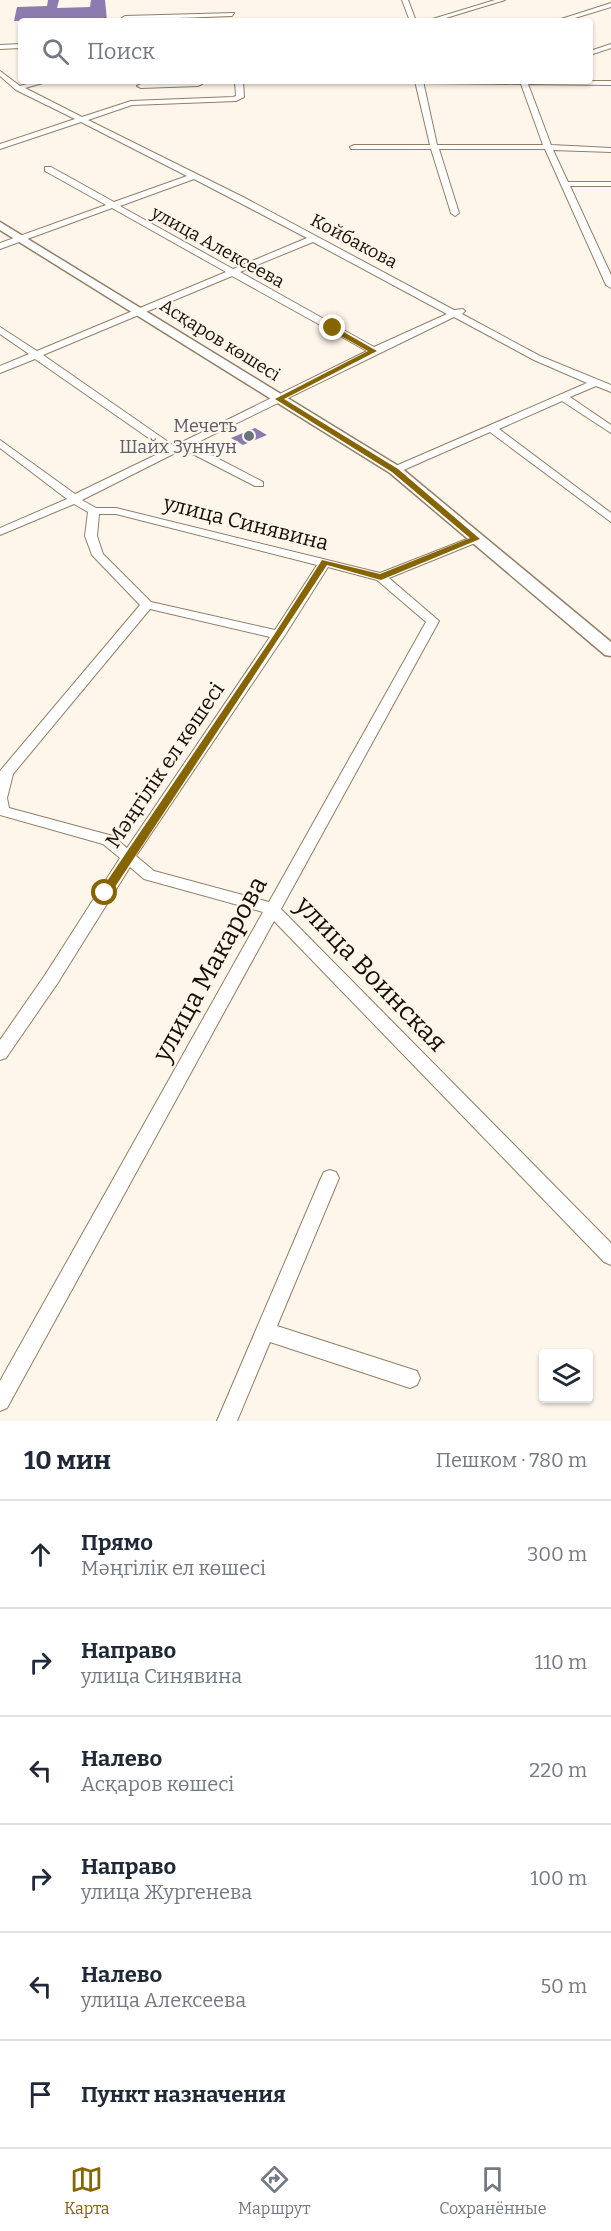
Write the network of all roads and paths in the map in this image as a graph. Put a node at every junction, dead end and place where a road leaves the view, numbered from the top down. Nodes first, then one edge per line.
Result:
1 (405, 0) edge
2 (502, 0) edge
3 (611, 5) edge
4 (232, 14) edge
5 (125, 18) dead end
6 (412, 18) edge
7 (439, 18) edge
8 (568, 18) edge
9 (18, 46) edge
10 (611, 46) edge
11 (0, 47) edge
12 (593, 52) edge
13 (0, 74) edge
14 (593, 83) edge
15 (611, 83) edge
16 (34, 84) edge
17 (141, 84) edge
18 (198, 84) dead end
19 (239, 84) edge
20 (420, 84) edge
21 (524, 84) edge
22 (19, 88) junction
23 (131, 103) junction
24 (82, 119) junction
25 (0, 147) edge
26 (354, 147) dead end
27 (434, 147) junction
28 (548, 147) junction
29 (611, 150) edge
30 (48, 170) dead end
31 (194, 176) junction
32 (565, 184) junction
33 (611, 184) edge
34 (112, 206) junction
35 (455, 213) dead end
36 (0, 225) edge
37 (21, 238) junction
38 (314, 238) junction
39 (0, 246) edge
40 (230, 272) junction
41 (611, 285) edge
42 (135, 311) junction
43 (460, 311) junction
44 (0, 330) edge
45 (374, 351) junction
46 (36, 356) junction
47 (0, 370) edge
48 (594, 383) junction
49 (611, 388) edge
50 (563, 397) junction
51 (279, 399) junction
52 (491, 428) junction
53 (611, 430) edge
54 (3, 447) edge
55 (178, 448) junction
56 (395, 470) junction
57 (260, 484) dead end
58 (75, 499) junction
59 (94, 511) junction
60 (611, 519) edge
61 (0, 532) edge
62 (476, 539) junction
63 (325, 562) junction
64 (381, 577) junction
65 (147, 605) junction
66 (279, 635) junction
67 (611, 651) edge
68 (1, 802) edge
69 (128, 856) junction
70 (272, 909) junction
71 (0, 1053) edge
72 (330, 1178) dead end
73 (611, 1256) edge
74 (265, 1331) junction
75 (410, 1378) dead end
76 (0, 1401) edge
77 (227, 1421) edge

1 - 6 street
2 - 7 street
3 - 8 street
4 - 5 street
9 - 11 street
10 - 12 street
13 - 22 street, Койбакова
14 - 15 street
16 - 22 street
17 - 18 street
17 - 23 street
19 - 23 street
20 - 27 street
21 - 28 street
22 - 24 street, Койбакова
23 - 24 street
24 - 25 street
24 - 31 street, Койбакова
26 - 27 street
27 - 28 street
27 - 35 street
28 - 29 street
28 - 32 street
30 - 34 street, улица Алексеева
31 - 34 street
31 - 38 street, Койбакова
32 - 33 street
32 - 41 street
34 - 37 street
34 - 40 street, улица Алексеева
36 - 37 main road, Асқаров көшесі
37 - 39 street
37 - 42 main road, Асқаров көшесі
38 - 40 street
38 - 43 street, Койбакова
40 - 42 street
40 - 45 street, улица Алексеева
42 - 46 street
42 - 51 main road, Асқаров көшесі
43 - 45 street
43 - 48 street, Койбакова
44 - 46 street
45 - 51 street
46 - 47 street
46 - 55 street
48 - 49 street, Койбакова
48 - 50 street
50 - 52 street
50 - 53 street
51 - 55 street
51 - 56 main road, Асқаров көшесі
52 - 56 street
52 - 60 street
54 - 58 street, улица Синявина
55 - 57 street
55 - 58 street
56 - 62 main road, Асқаров көшесі
58 - 59 street, улица Синявина
58 - 61 street
59 - 63 street, улица Синявина
59 - 65 street
62 - 64 street
62 - 67 main road, Асқаров көшесі
63 - 64 street, улица Синявина
63 - 66 street, Мәңгілік ел көшесі
64 - 70 street, улица Макарова
65 - 66 street
65 - 68 street
66 - 69 street, Мәңгілік ел көшесі
68 - 69 street, улица Воинская
69 - 70 street, улица Воинская
69 - 71 street, Мәңгілік ел көшесі
70 - 73 street, улица Воинская
70 - 76 street, улица Макарова
72 - 74 street
74 - 75 street
74 - 77 street

